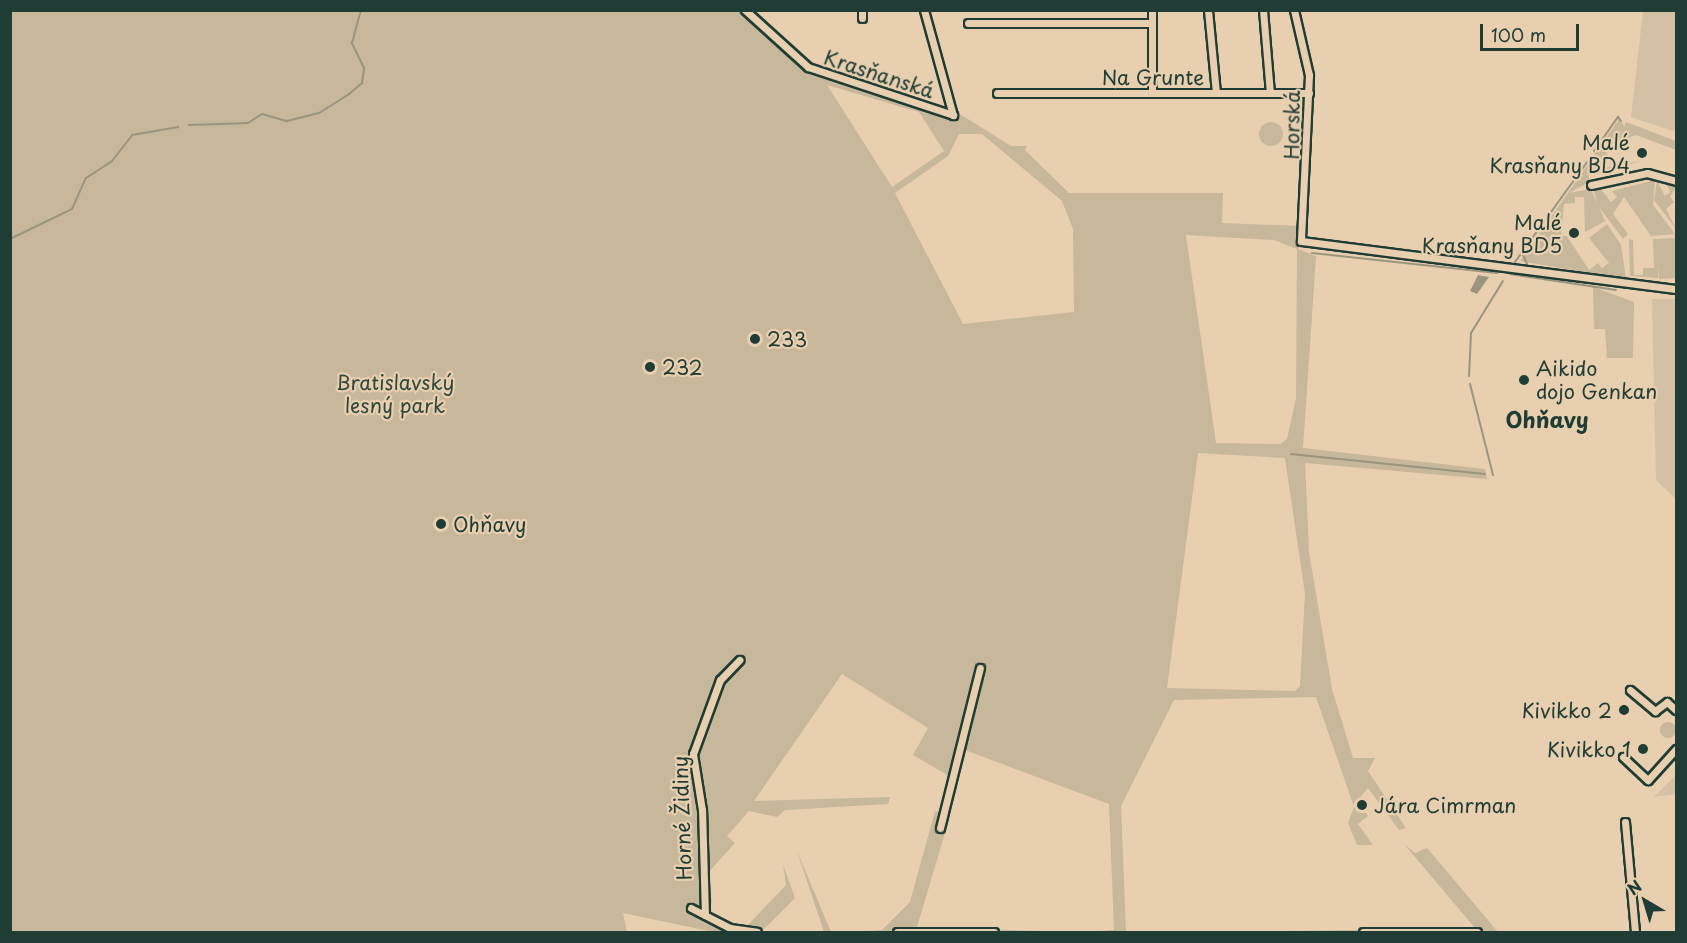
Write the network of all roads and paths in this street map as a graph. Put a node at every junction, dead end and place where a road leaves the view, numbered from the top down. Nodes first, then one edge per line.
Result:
1 (745, 10) edge
2 (924, 10) edge
3 (1152, 10) edge
4 (1208, 10) edge
5 (1263, 10) edge
6 (1294, 10) edge
7 (968, 23) dead end
8 (1152, 23) junction
9 (997, 93) dead end
10 (1152, 93) junction
11 (1216, 93) junction
12 (1270, 93) junction
13 (1309, 93) junction
14 (1677, 181) edge
15 (1591, 185) dead end
16 (1677, 289) edge
17 (739, 660) dead end
18 (980, 668) dead end
19 (1630, 690) dead end
20 (1677, 710) edge
21 (1677, 749) edge
22 (1623, 758) dead end
23 (1625, 822) dead end
24 (940, 828) dead end
25 (691, 908) dead end
26 (705, 915) junction
27 (757, 933) edge
28 (897, 933) edge
29 (994, 933) edge
30 (1363, 933) edge
31 (1477, 933) edge
32 (1635, 933) edge

1 - 2 street, Krasňanská
3 - 8 street
4 - 11 street
5 - 12 street
6 - 13 street, Horská
7 - 8 street
8 - 10 street
9 - 10 street, Na Grunte
10 - 11 street, Na Grunte
11 - 12 street, Na Grunte
12 - 13 street, Na Grunte
13 - 16 street, Horská
14 - 15 street
17 - 26 street, Horné Židiny
18 - 24 street
19 - 20 street
21 - 22 street
23 - 32 street
25 - 26 street, Horné Židiny
26 - 27 street, Horné Židiny
28 - 29 street
30 - 31 street

